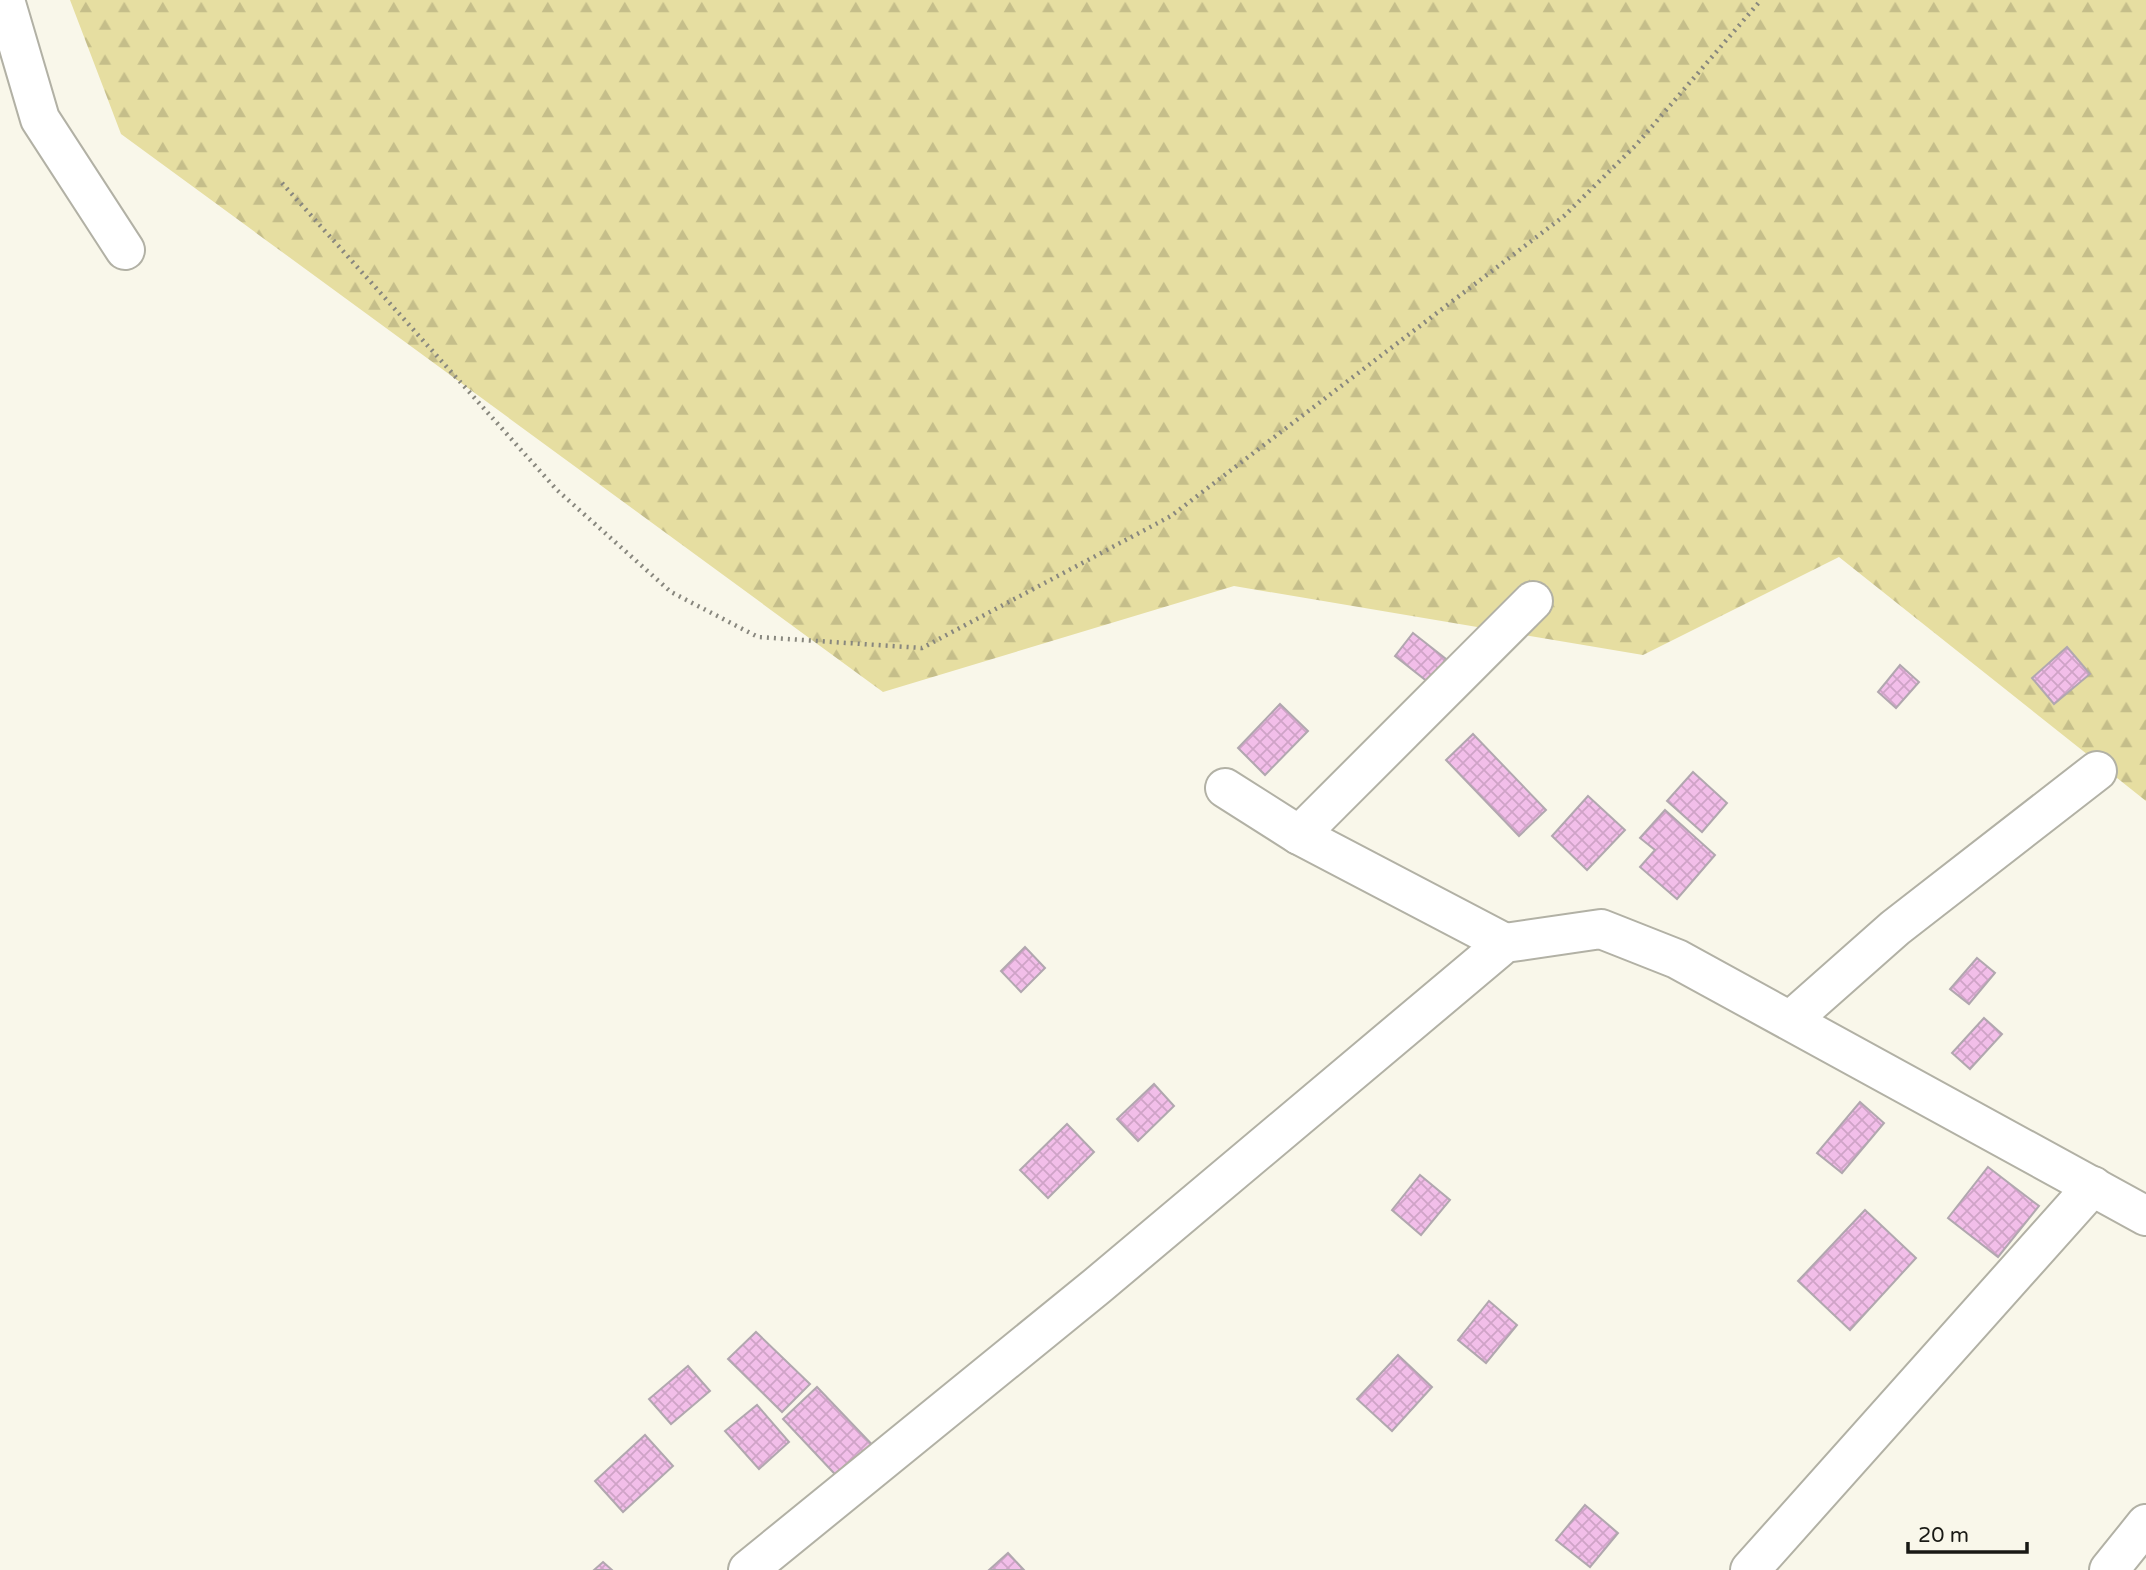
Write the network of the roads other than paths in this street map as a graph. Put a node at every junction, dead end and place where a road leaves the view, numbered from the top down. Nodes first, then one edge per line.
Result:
1 (5, 0) edge
2 (125, 250) dead end
3 (1533, 601) dead end
4 (2097, 771) dead end
5 (1225, 788) dead end
6 (1299, 835) junction
7 (1505, 943) junction
8 (1791, 1020) junction
9 (2094, 1186) junction
10 (2146, 1216) edge
11 (2146, 1524) edge
12 (748, 1570) edge
13 (1750, 1570) edge
14 (2109, 1570) edge

1 - 2 street
3 - 6 street
4 - 8 street
5 - 6 street
6 - 7 street
7 - 8 street
7 - 12 street
8 - 9 street
9 - 10 street
9 - 13 street
11 - 14 street

